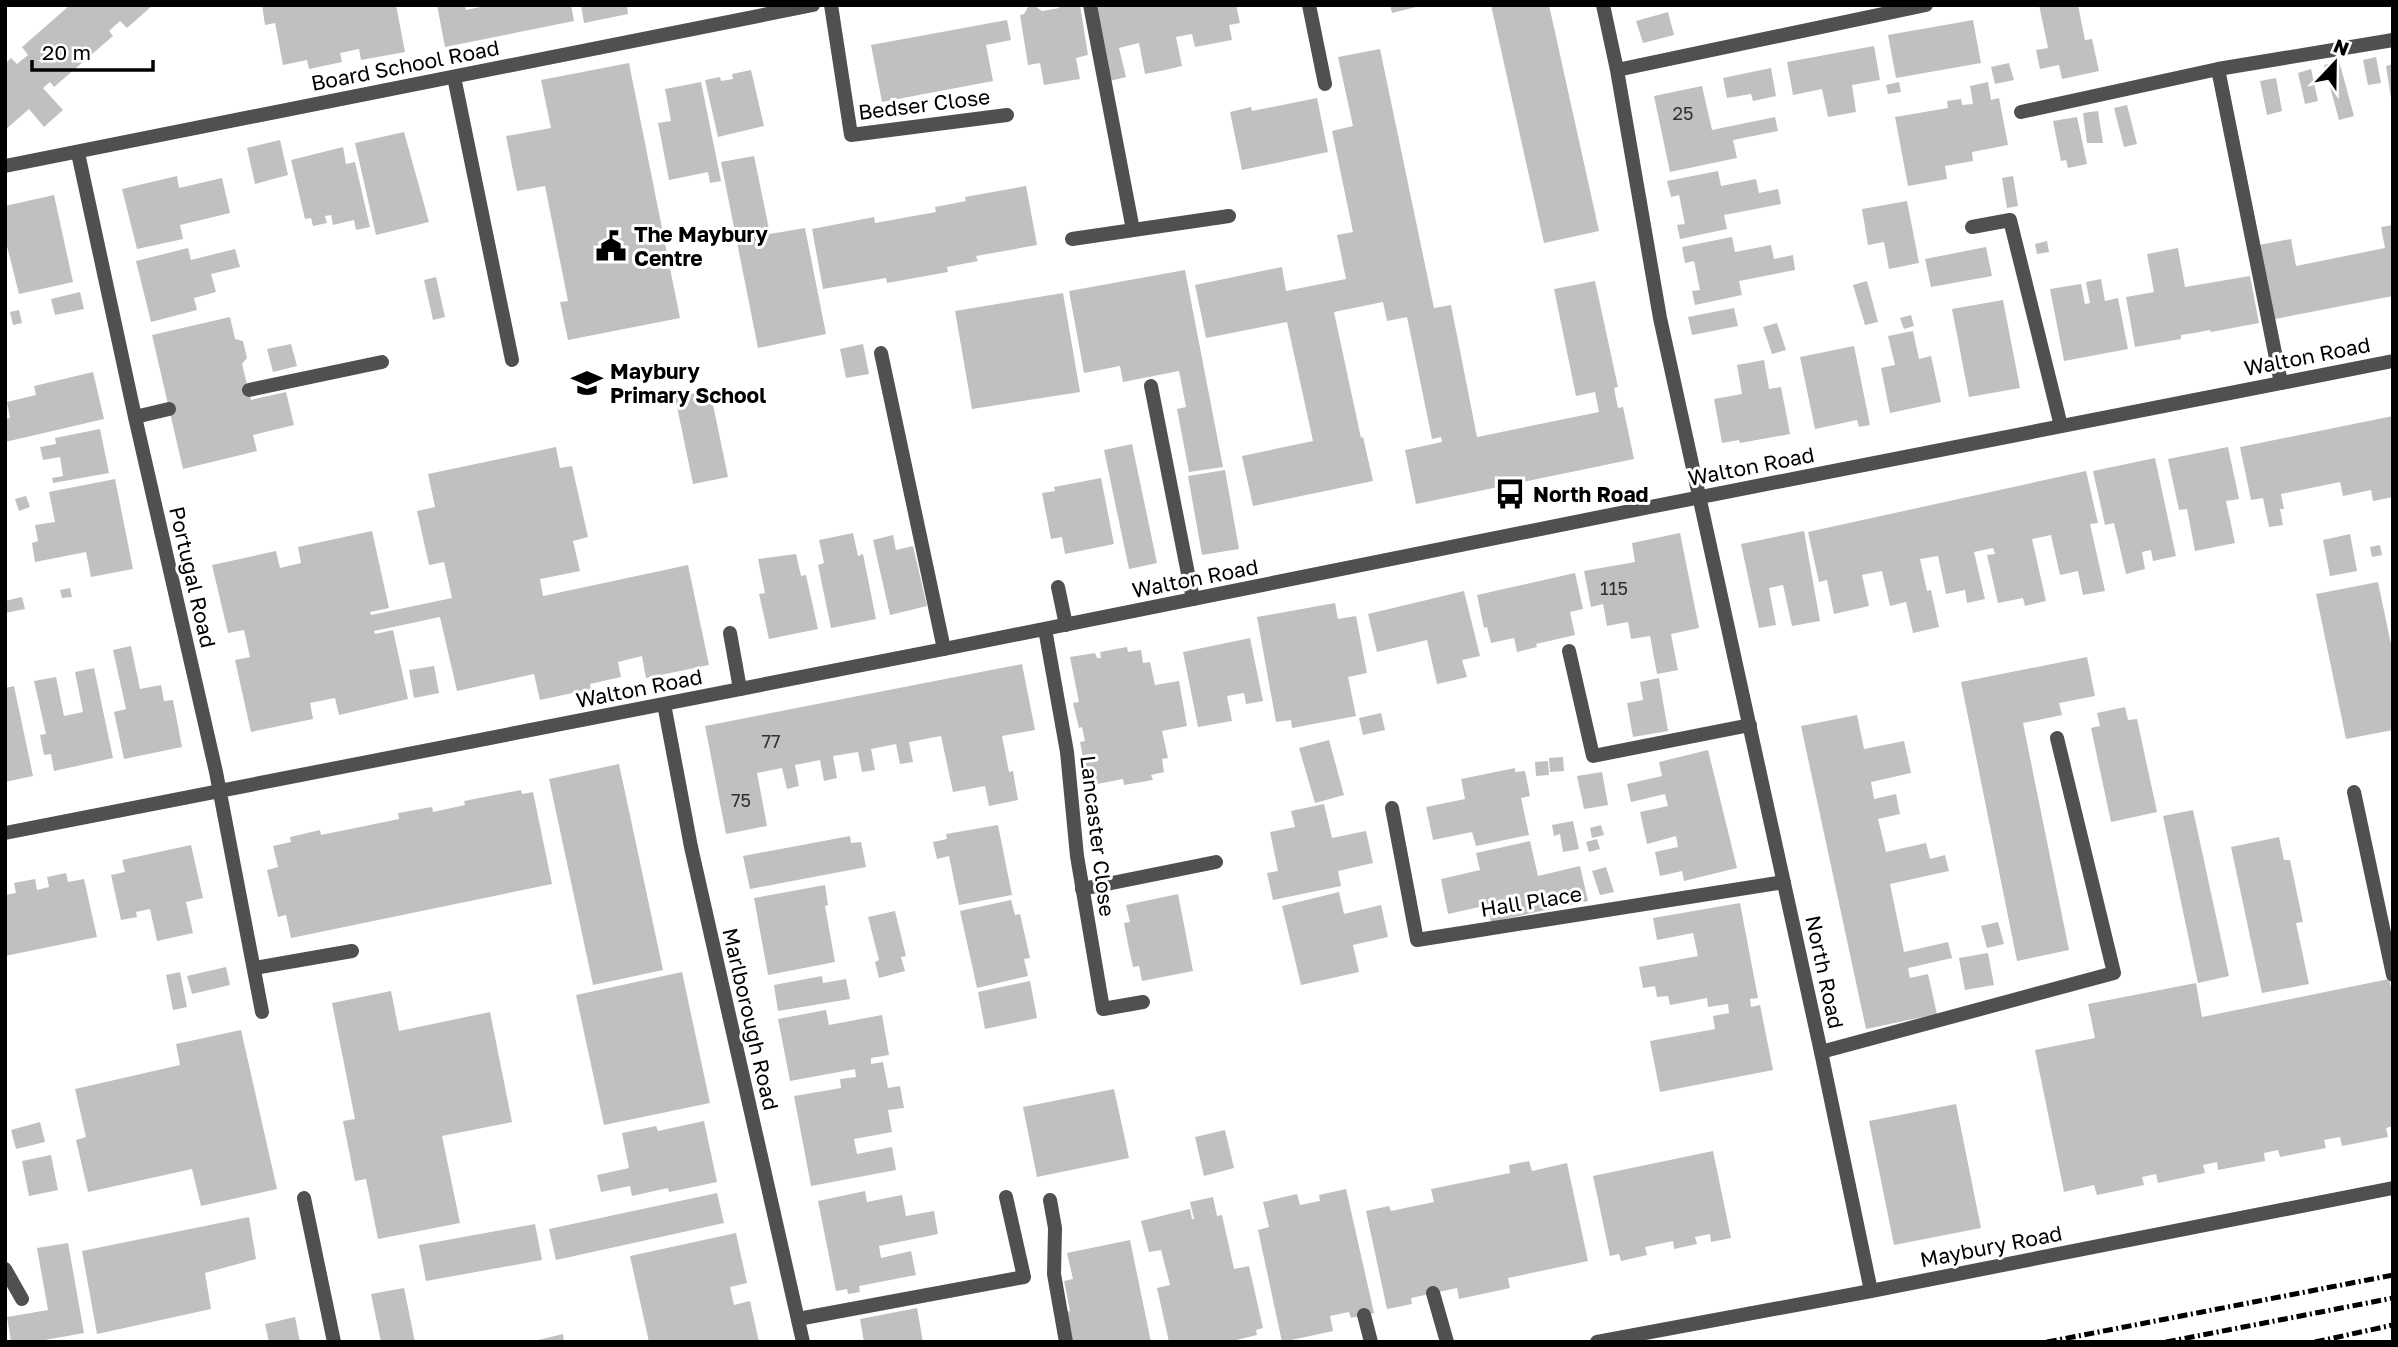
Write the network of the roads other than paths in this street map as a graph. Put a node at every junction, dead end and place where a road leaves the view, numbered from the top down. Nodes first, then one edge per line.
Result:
1 (813, 5) edge
2 (831, 5) edge
3 (1090, 5) edge
4 (1309, 5) edge
5 (1603, 5) edge
6 (1926, 5) edge
7 (2393, 40) edge
8 (2218, 69) junction
9 (1617, 71) junction
10 (454, 77) junction
11 (1325, 85) dead end
12 (2021, 112) dead end
13 (1007, 115) dead end
14 (78, 153) junction
15 (5, 166) edge
16 (1229, 216) dead end
17 (1972, 227) dead end
18 (1133, 230) junction
19 (1072, 239) dead end
20 (881, 353) dead end
21 (512, 360) dead end
22 (2393, 361) edge
23 (382, 362) dead end
24 (2281, 383) junction
25 (1151, 386) dead end
26 (249, 390) dead end
27 (169, 409) dead end
28 (135, 417) junction
29 (2060, 426) junction
30 (1700, 497) junction
31 (1058, 587) dead end
32 (1193, 600) junction
33 (1066, 625) junction
34 (1045, 629) junction
35 (730, 633) dead end
36 (944, 649) junction
37 (1569, 651) dead end
38 (740, 689) junction
39 (664, 704) junction
40 (1749, 725) junction
41 (2057, 738) dead end
42 (219, 790) junction
43 (2354, 792) dead end
44 (1392, 808) dead end
45 (5, 833) edge
46 (1216, 862) dead end
47 (1784, 881) junction
48 (1082, 889) junction
49 (352, 951) dead end
50 (254, 968) junction
51 (2393, 975) edge
52 (1143, 1002) dead end
53 (262, 1012) dead end
54 (1821, 1052) junction
55 (2393, 1188) edge
56 (1006, 1197) dead end
57 (304, 1198) dead end
58 (1050, 1200) dead end
59 (5, 1269) edge
60 (1871, 1291) junction
61 (1433, 1293) dead end
62 (22, 1299) dead end
63 (1364, 1315) dead end
64 (798, 1319) junction
65 (334, 1342) edge
66 (803, 1342) edge
67 (1066, 1342) edge
68 (1371, 1342) edge
69 (1447, 1342) edge
70 (1597, 1342) edge

1 - 10 street, Board School Road
2 - 13 street, Bedser Close
3 - 18 street
4 - 11 street
5 - 9 street, North Road
6 - 9 street
7 - 8 street
8 - 12 street
8 - 24 street
9 - 30 street, North Road
10 - 14 street, Board School Road
10 - 21 street
14 - 15 street, Board School Road
14 - 28 street, Portugal Road
16 - 18 street
17 - 29 street
18 - 19 street
20 - 36 street
22 - 24 street, Walton Road
23 - 26 street
24 - 29 street, Walton Road
25 - 32 street
27 - 28 street
28 - 42 street, Portugal Road
29 - 30 street, Walton Road
30 - 32 street, Walton Road
30 - 40 street, North Road
31 - 33 street
32 - 33 street, Walton Road
33 - 34 street, Walton Road
34 - 36 street, Walton Road
34 - 48 street, Lancaster Close
35 - 38 street
36 - 38 street, Walton Road
37 - 40 street
38 - 39 street, Walton Road
39 - 42 street, Walton Road
39 - 64 street, Marlborough Road
40 - 47 street, North Road
41 - 54 street
42 - 45 street, Walton Road
42 - 50 street, Portugal Road
43 - 51 street
44 - 47 street, Hall Place
46 - 48 street
47 - 54 street, North Road
48 - 52 street, Lancaster Close
49 - 50 street
50 - 53 street, Portugal Road
54 - 60 street, North Road
55 - 60 street, Maybury Road
56 - 64 street
57 - 65 street
58 - 67 street
59 - 62 street
60 - 70 street, Maybury Road
61 - 69 street
63 - 68 street
64 - 66 street, Marlborough Road

